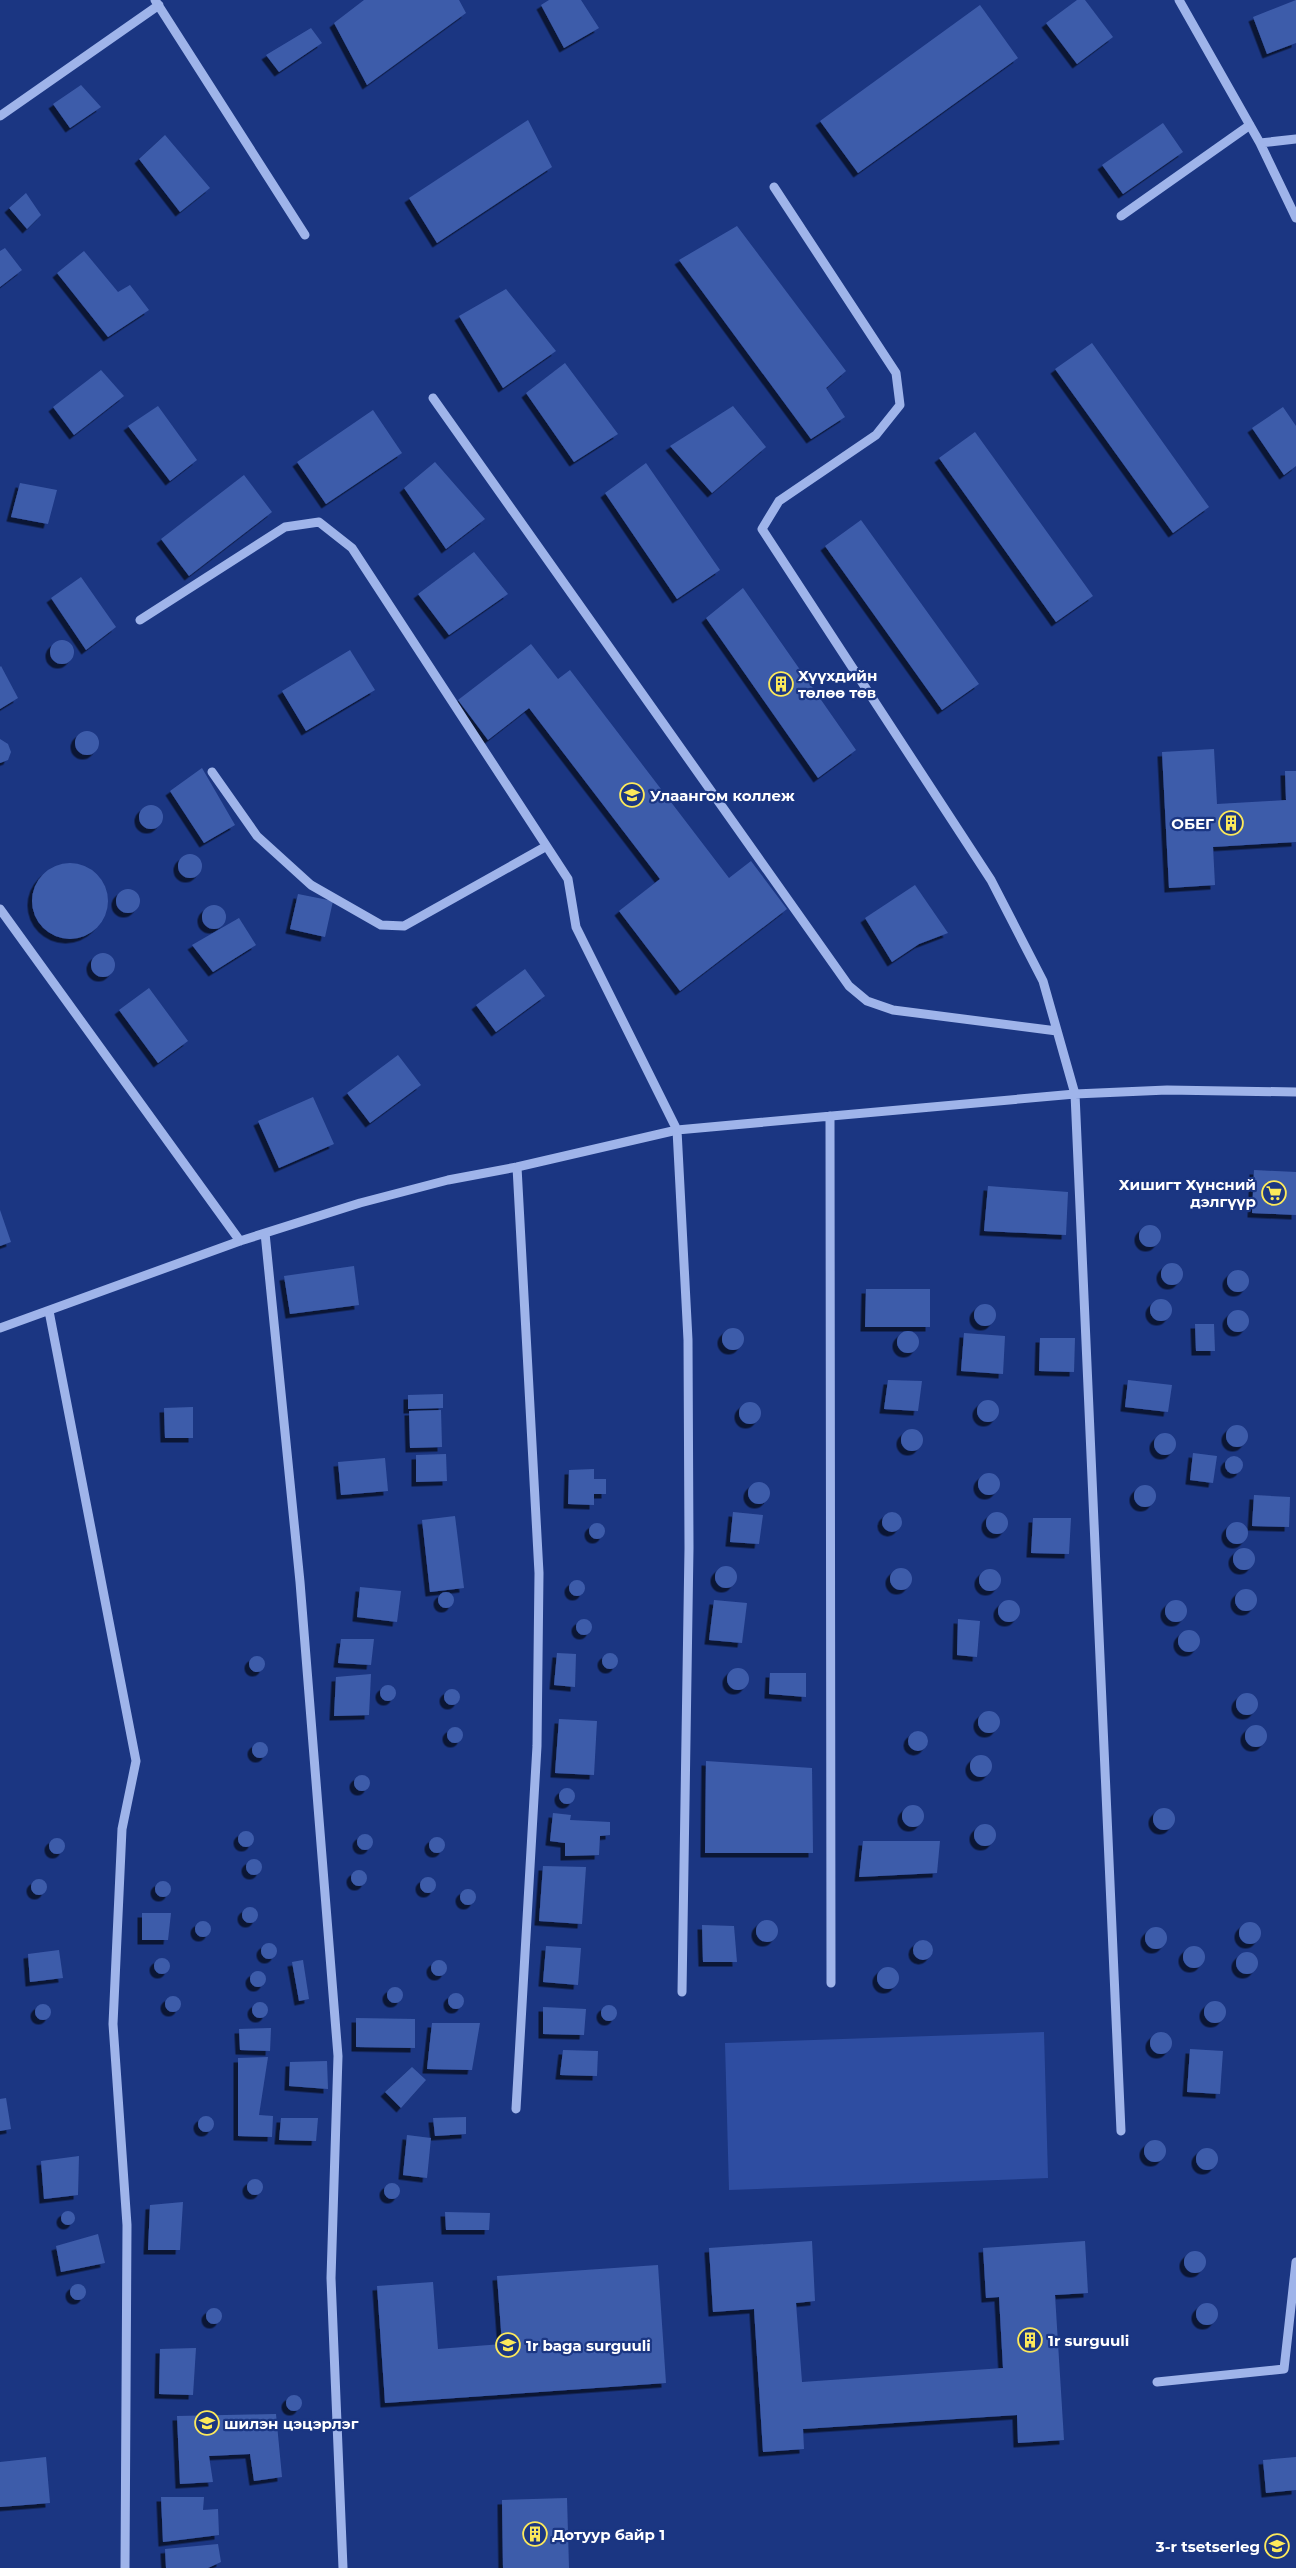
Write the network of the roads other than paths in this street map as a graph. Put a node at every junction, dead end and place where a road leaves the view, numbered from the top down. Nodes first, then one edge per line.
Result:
1 (1182, 1) edge
2 (157, 3) edge
3 (0, 116) edge
4 (1250, 125) junction
5 (1296, 139) edge
6 (1260, 143) junction
7 (774, 187) dead end
8 (1122, 216) dead end
9 (1296, 218) edge
10 (305, 235) dead end
11 (433, 398) dead end
12 (140, 620) dead end
13 (212, 772) dead end
14 (545, 847) junction
15 (0, 909) edge
16 (1057, 1031) junction
17 (1296, 1092) edge
18 (1076, 1094) junction
19 (830, 1116) junction
20 (677, 1130) junction
21 (516, 1167) junction
22 (265, 1233) junction
23 (240, 1241) junction
24 (49, 1311) junction
25 (0, 1328) edge
26 (831, 1983) dead end
27 (682, 1992) dead end
28 (516, 2109) dead end
29 (1121, 2130) dead end
30 (1296, 2262) edge
31 (1157, 2382) dead end
32 (126, 2568) edge
33 (343, 2568) edge

1 - 4 street
2 - 3 street
2 - 10 street
4 - 6 street
4 - 8 street
5 - 6 street
6 - 9 street
7 - 16 street
11 - 16 street
12 - 14 street
13 - 14 street
14 - 20 street
15 - 23 street
16 - 18 street
17 - 18 street
18 - 19 street
18 - 29 street
19 - 20 street
19 - 26 street
20 - 21 street
20 - 27 street
21 - 22 street
21 - 28 street
22 - 23 street
22 - 33 street
23 - 24 street
24 - 25 street
24 - 32 street
30 - 31 street

